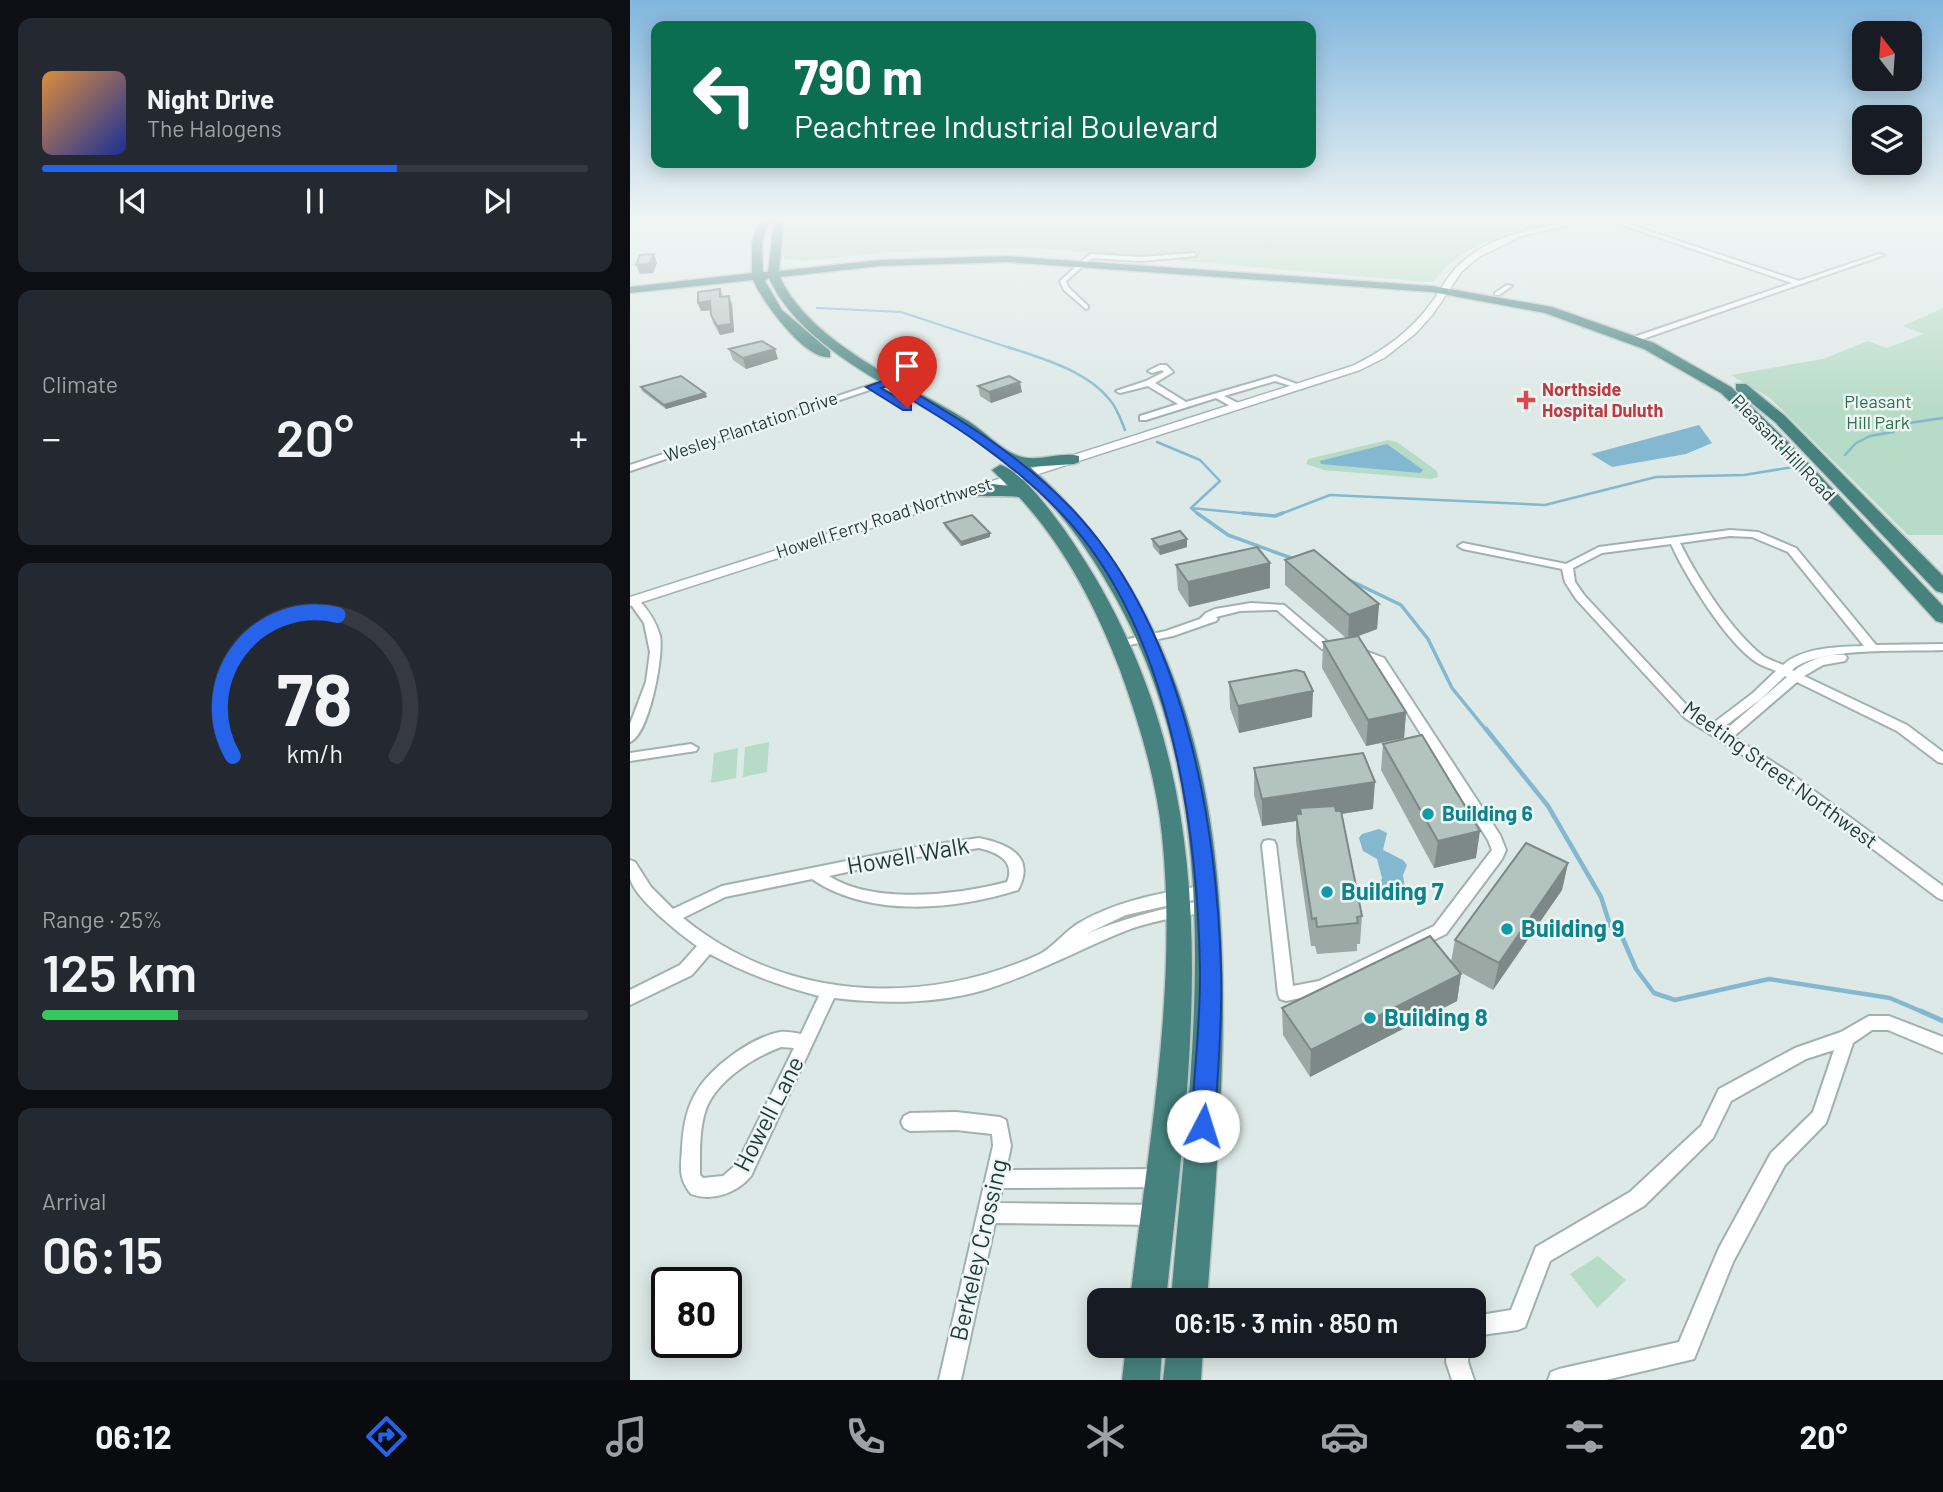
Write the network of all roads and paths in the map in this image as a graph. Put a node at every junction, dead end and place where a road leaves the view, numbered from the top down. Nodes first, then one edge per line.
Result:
1 (761, 285) edge
2 (779, 285) edge
3 (1065, 285) edge
4 (1411, 285) edge
5 (1448, 285) edge
6 (1791, 285) edge
7 (1446, 288) junction
8 (1086, 307) dead end
9 (1640, 338) junction
10 (1159, 375) dead end
11 (889, 382) junction
12 (1149, 383) junction
13 (872, 387) junction
14 (1301, 387) junction
15 (1120, 391) dead end
16 (1217, 395) junction
17 (1185, 405) junction
18 (1237, 407) junction
19 (1143, 418) dead end
20 (1009, 459) junction
21 (1074, 459) junction
22 (630, 468) edge
23 (1020, 481) junction
24 (1045, 491) junction
25 (966, 493) joint
26 (1674, 540) junction
27 (1463, 546) dead end
28 (1567, 567) junction
29 (1943, 587) edge
30 (632, 601) edge
31 (1943, 617) edge
32 (1147, 638) junction
33 (1119, 644) junction
34 (1943, 647) edge
35 (1873, 649) junction
36 (1943, 655) edge
37 (1783, 671) junction
38 (1796, 677) junction
39 (1713, 729) junction
40 (1726, 737) junction
41 (630, 738) edge
42 (691, 748) dead end
43 (630, 757) edge
44 (1943, 759) edge
45 (1269, 845) dead end
46 (630, 866) edge
47 (814, 873) junction
48 (1943, 894) edge
49 (1192, 901) junction
50 (673, 916) junction
51 (708, 945) junction
52 (830, 990) junction
53 (630, 998) edge
54 (1846, 1038) junction
55 (806, 1042) junction
56 (1943, 1045) edge
57 (911, 1122) dead end
58 (1162, 1178) junction
59 (994, 1179) junction
60 (986, 1213) junction
61 (1157, 1215) junction
62 (1149, 1288) edge
63 (1190, 1288) edge
64 (1486, 1324) edge
65 (1143, 1358) edge
66 (1184, 1358) edge
67 (1457, 1358) edge
68 (950, 1380) edge
69 (1141, 1380) edge
70 (1182, 1380) edge
71 (1463, 1380) edge
72 (1559, 1380) edge

1 - 13 highway
2 - 11 highway
3 - 8 street
4 - 7 highway, Pleasant Hill Road
5 - 7 street
6 - 9 street
7 - 9 highway, Pleasant Hill Road
7 - 9 highway, Pleasant Hill Road
7 - 14 street
9 - 29 highway, Pleasant Hill Road
9 - 31 highway, Pleasant Hill Road
10 - 12 street
11 - 13 street, Wesley Plantation Drive
11 - 20 highway
12 - 15 street
12 - 17 street
13 - 22 street, Wesley Plantation Drive
13 - 23 highway
14 - 16 street
14 - 18 street
16 - 17 street
16 - 18 street
17 - 19 street
18 - 21 street
20 - 21 highway
20 - 23 highway
21 - 23 street
21 - 24 highway
23 - 24 highway
23 - 25 highway
23 - 33 highway
24 - 32 highway
25 - 30 street, Howell Ferry Road Northwest
26 - 28 street
26 - 35 street
26 - 37 street
27 - 28 street
28 - 39 street, Meeting Street Northwest
30 - 41 street
32 - 33 street
32 - 45 street
32 - 49 highway
33 - 49 highway
34 - 35 street
35 - 37 street
36 - 38 street
37 - 38 street
37 - 39 street
38 - 40 street
38 - 44 street
39 - 40 street, Meeting Street Northwest
40 - 48 street, Meeting Street Northwest
42 - 43 street
46 - 50 street
47 - 47 street, Howell Walk
47 - 50 street, Howell Walk
49 - 52 street
49 - 58 highway
49 - 63 highway
50 - 51 street
51 - 52 street
51 - 53 street
52 - 55 street, Howell Lane
54 - 56 street
54 - 64 street
54 - 72 street
55 - 55 street, Howell Lane
57 - 59 street, Berkeley Crossing
58 - 59 street
58 - 61 highway
59 - 60 street, Berkeley Crossing
60 - 61 street
60 - 68 street, Berkeley Crossing
61 - 62 highway
65 - 69 highway
66 - 70 highway
67 - 71 street

